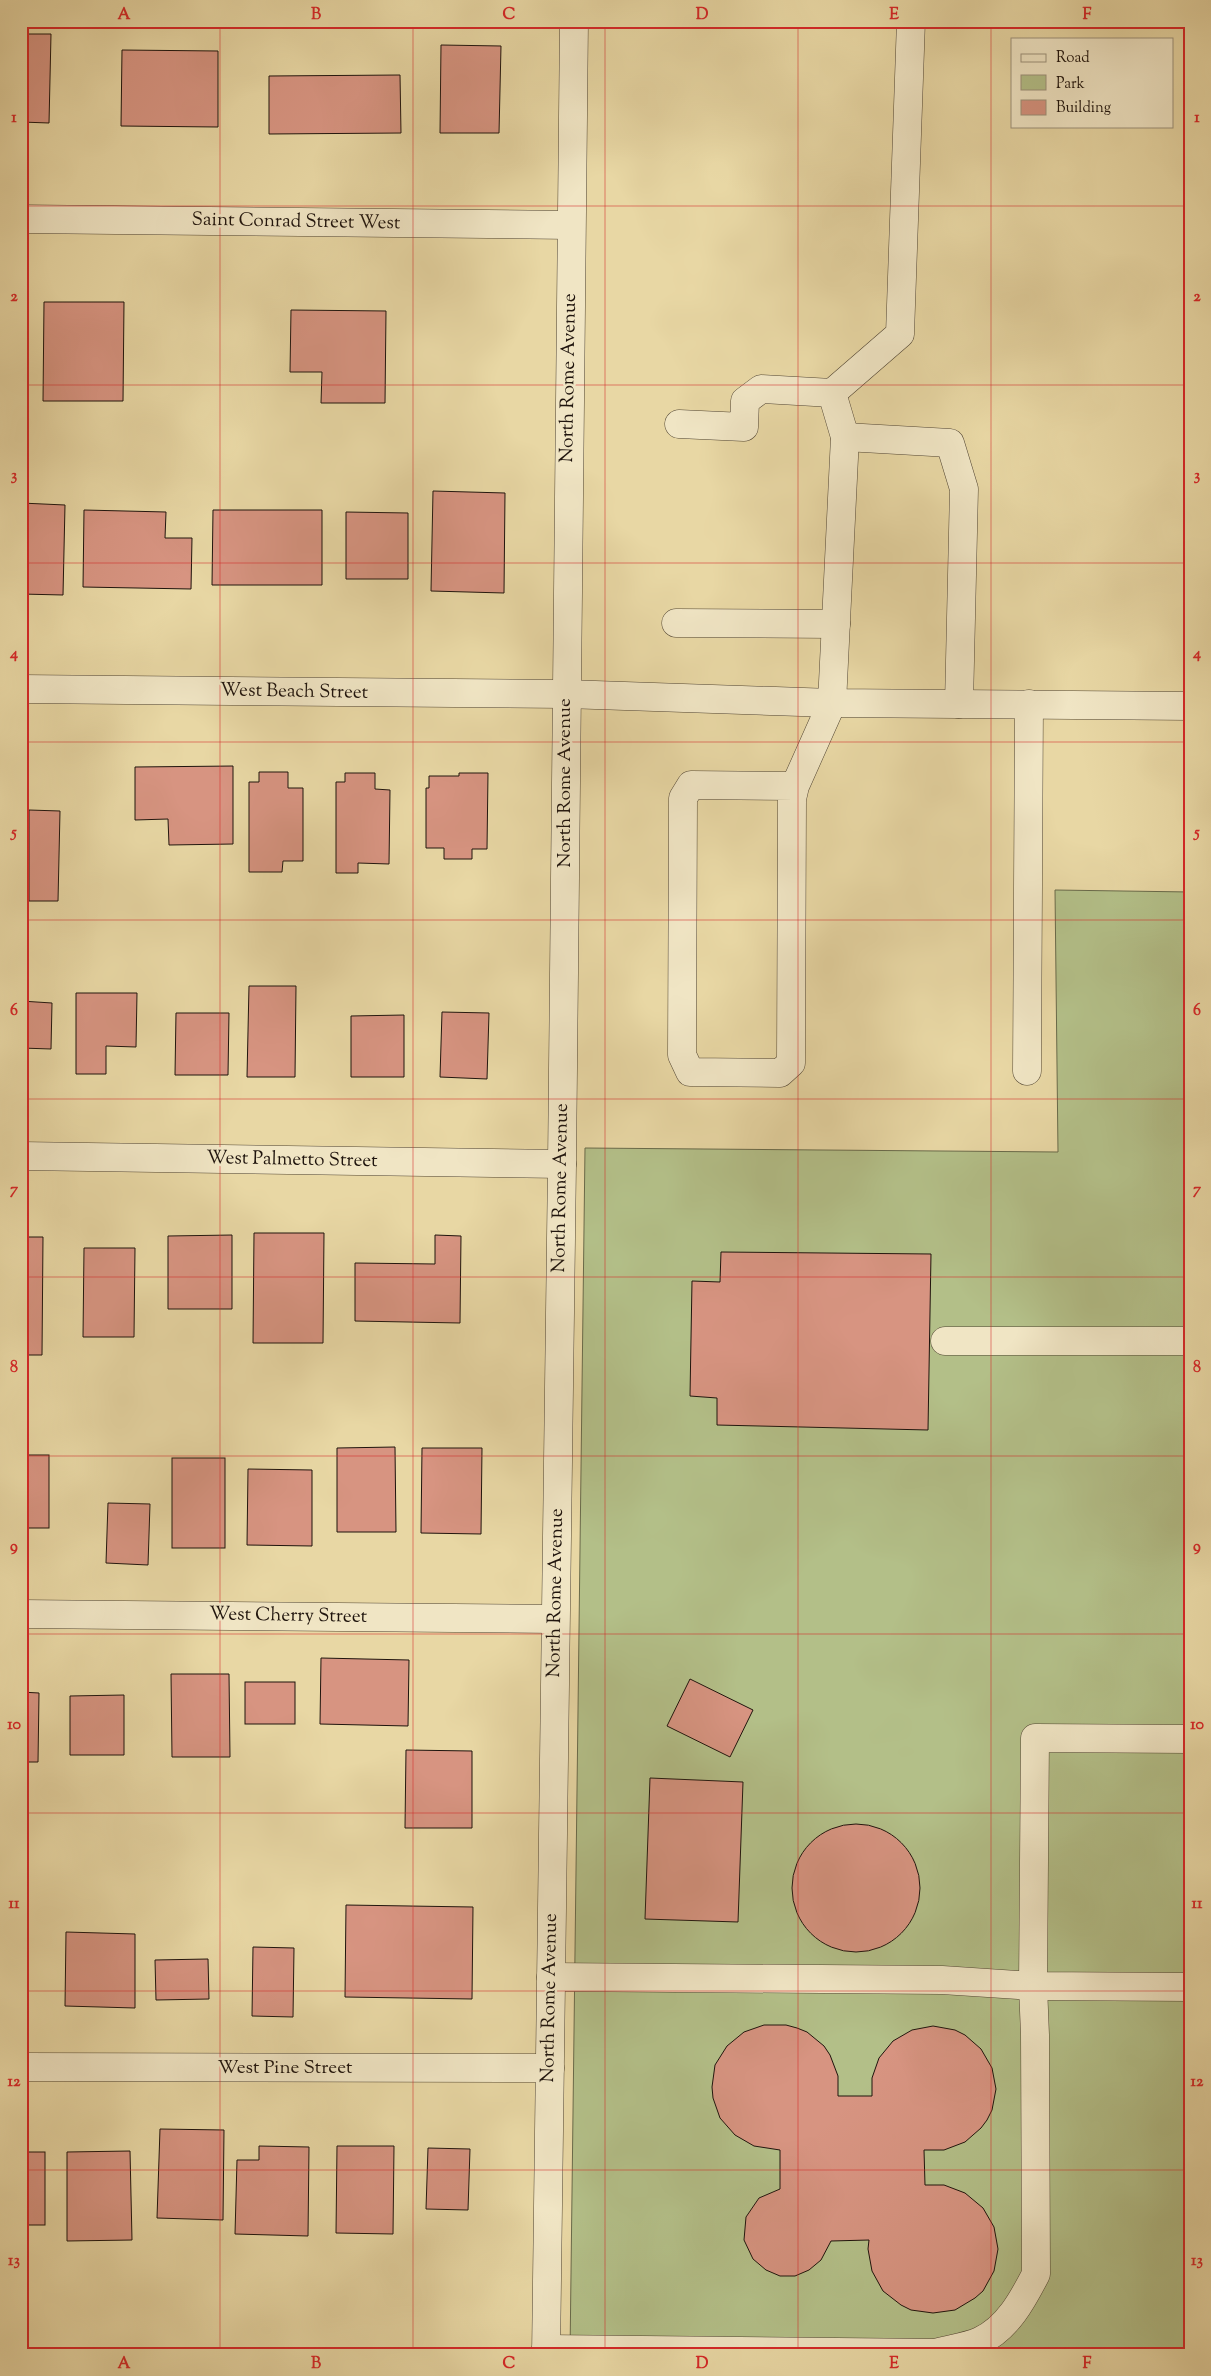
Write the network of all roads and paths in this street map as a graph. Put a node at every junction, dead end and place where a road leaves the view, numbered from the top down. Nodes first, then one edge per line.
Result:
1 (574, 21) edge
2 (910, 21) edge
3 (21, 219) edge
4 (571, 225) junction
5 (832, 392) junction
6 (679, 424) dead end
7 (845, 437) junction
8 (676, 622) dead end
9 (836, 624) junction
10 (21, 689) edge
11 (566, 694) junction
12 (832, 703) junction
13 (959, 704) junction
14 (1029, 704) junction
15 (1190, 706) edge
16 (795, 786) junction
17 (1027, 1071) dead end
18 (21, 1156) edge
19 (562, 1164) junction
20 (945, 1341) dead end
21 (1190, 1341) edge
22 (21, 1614) edge
23 (555, 1619) junction
24 (1190, 1739) edge
25 (551, 1977) junction
26 (1033, 1986) junction
27 (1190, 1987) edge
28 (21, 2067) edge
29 (550, 2068) junction
30 (546, 2352) edge

1 - 4 street, North Rome Avenue
2 - 5 street
3 - 4 street, Saint Conrad Street West
4 - 11 street, North Rome Avenue
5 - 6 street
5 - 7 street
7 - 9 street
7 - 13 street
8 - 9 street
9 - 12 street
10 - 11 street, West Beach Street
11 - 12 street, West Beach Street
11 - 19 street, North Rome Avenue
12 - 13 street, West Beach Street
12 - 16 street
13 - 14 street, West Beach Street
14 - 15 street, West Beach Street
14 - 17 street
16 - 16 street
18 - 19 street, West Palmetto Street
19 - 23 street, North Rome Avenue
20 - 21 street
22 - 23 street, West Cherry Street
23 - 25 street, North Rome Avenue
24 - 26 street
25 - 26 street
25 - 29 street, North Rome Avenue
26 - 27 street
26 - 30 street
28 - 29 street, West Pine Street
29 - 30 street, North Rome Avenue

